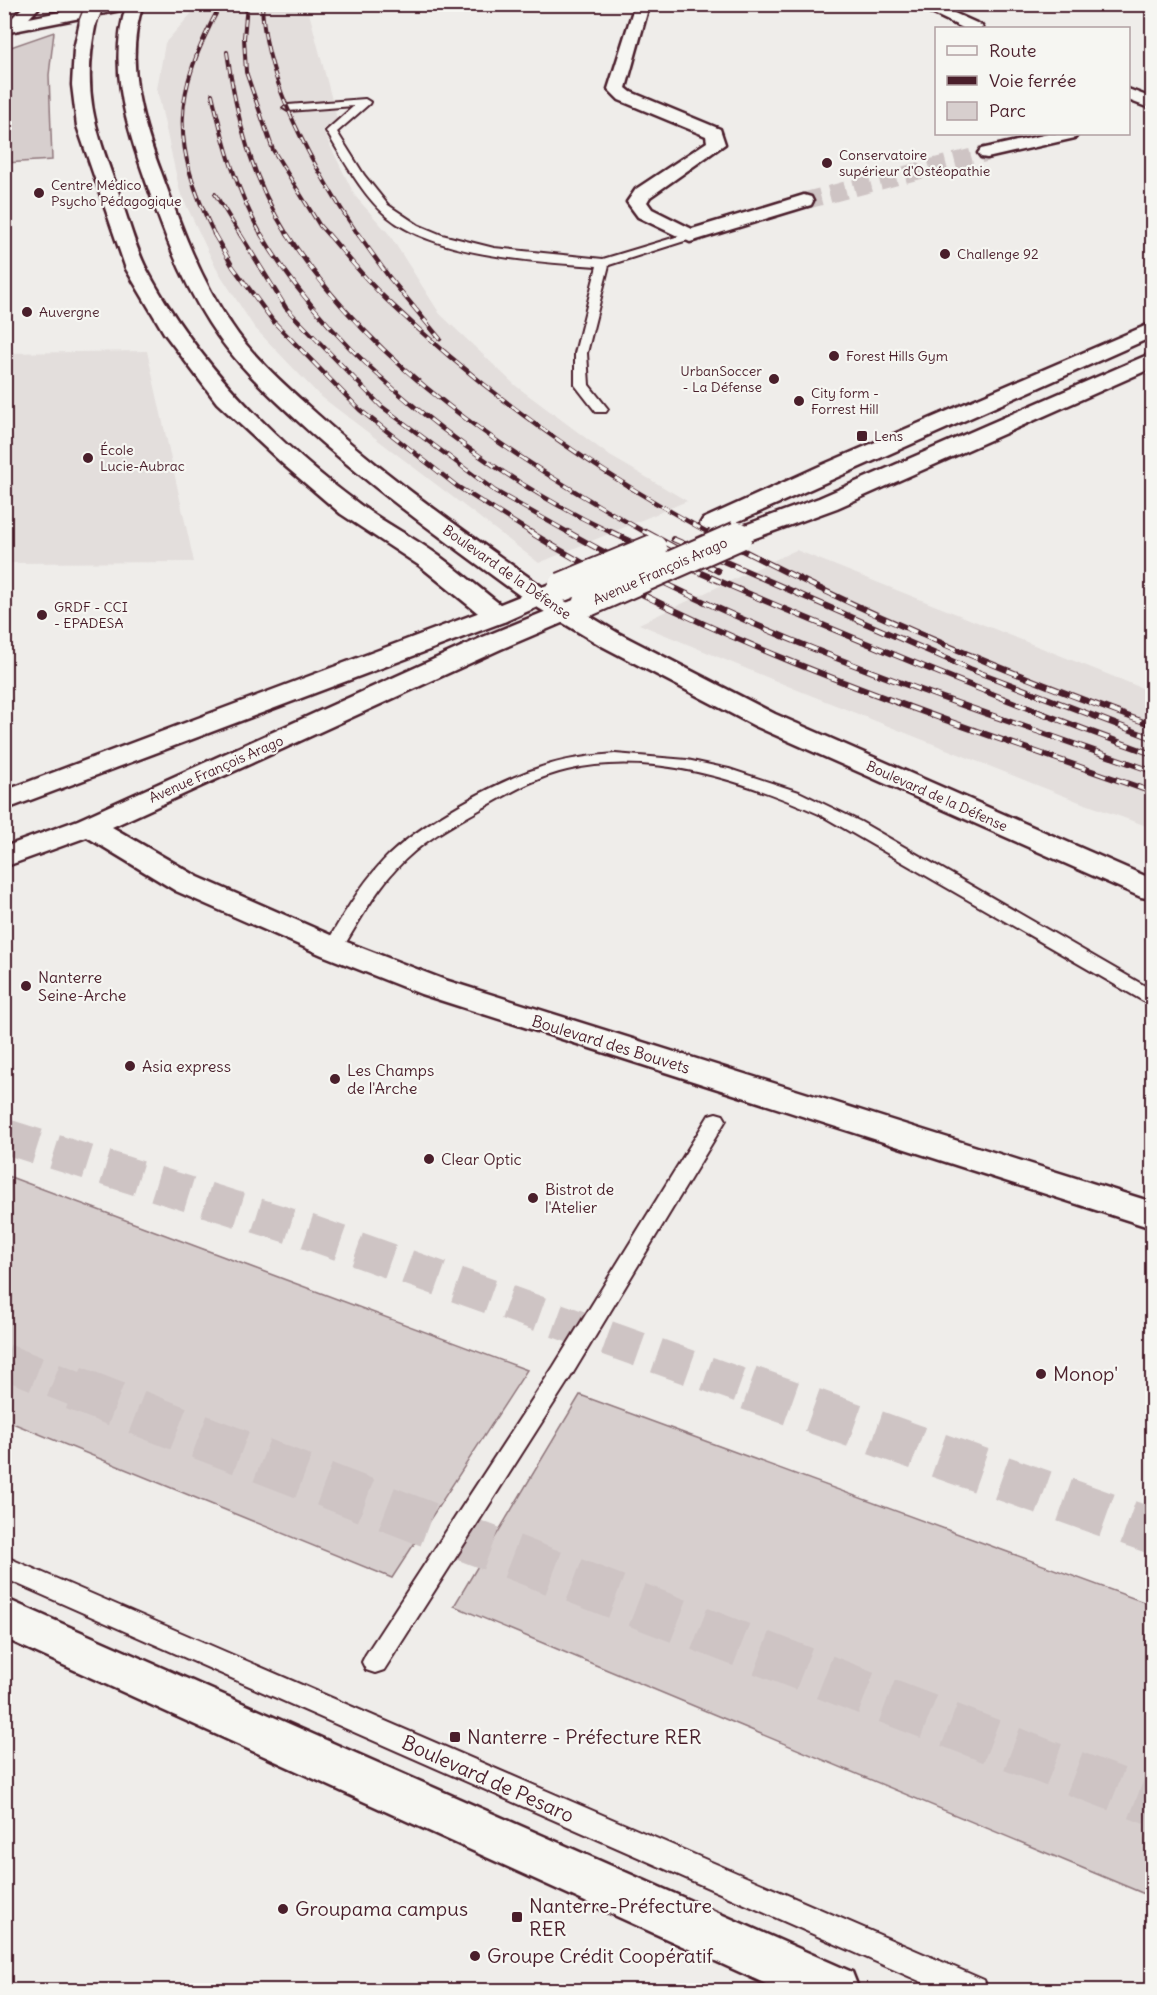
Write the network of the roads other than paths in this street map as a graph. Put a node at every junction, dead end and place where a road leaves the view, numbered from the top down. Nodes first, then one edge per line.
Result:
1 (35, 4) edge
2 (646, 4) edge
3 (920, 4) edge
4 (130, 8) edge
5 (91, 13) edge
6 (973, 27) edge
7 (6, 28) edge
8 (1130, 95) edge
9 (1152, 104) edge
10 (288, 108) dead end
11 (1065, 135) edge
12 (987, 153) tunnel mouth
13 (804, 201) tunnel mouth
14 (690, 236) junction
15 (604, 263) junction
16 (1152, 329) edge
17 (1148, 365) edge
18 (601, 409) dead end
19 (563, 600) junction
20 (497, 615) junction
21 (4, 801) edge
22 (89, 826) junction
23 (4, 858) edge
24 (1152, 890) edge
25 (333, 948) junction
26 (1152, 998) edge
27 (716, 1120) dead end
28 (1152, 1215) edge
29 (4, 1566) edge
30 (4, 1617) edge
31 (375, 1662) dead end
32 (834, 1990) edge
33 (973, 1990) edge

1 - 7 main road
2 - 14 main road
3 - 6 main road
4 - 7 main road
4 - 19 main road, Boulevard de la Défense
5 - 20 main road
8 - 9 main road
10 - 15 lane
11 - 12 main road
13 - 14 main road
14 - 15 lane
15 - 18 lane
16 - 19 main road, Avenue François Arago, bridge
17 - 19 main road, Avenue François Arago, bridge
19 - 20 main road, Avenue François Arago
19 - 22 main road, Avenue François Arago
19 - 24 main road, Boulevard de la Défense
20 - 21 main road, Avenue François Arago
22 - 23 main road, Avenue François Arago
22 - 25 main road, Boulevard des Bouvets
25 - 26 lane
25 - 28 main road, Boulevard des Bouvets
27 - 31 lane
29 - 33 lane, Boulevard de Pesaro
30 - 32 main road

